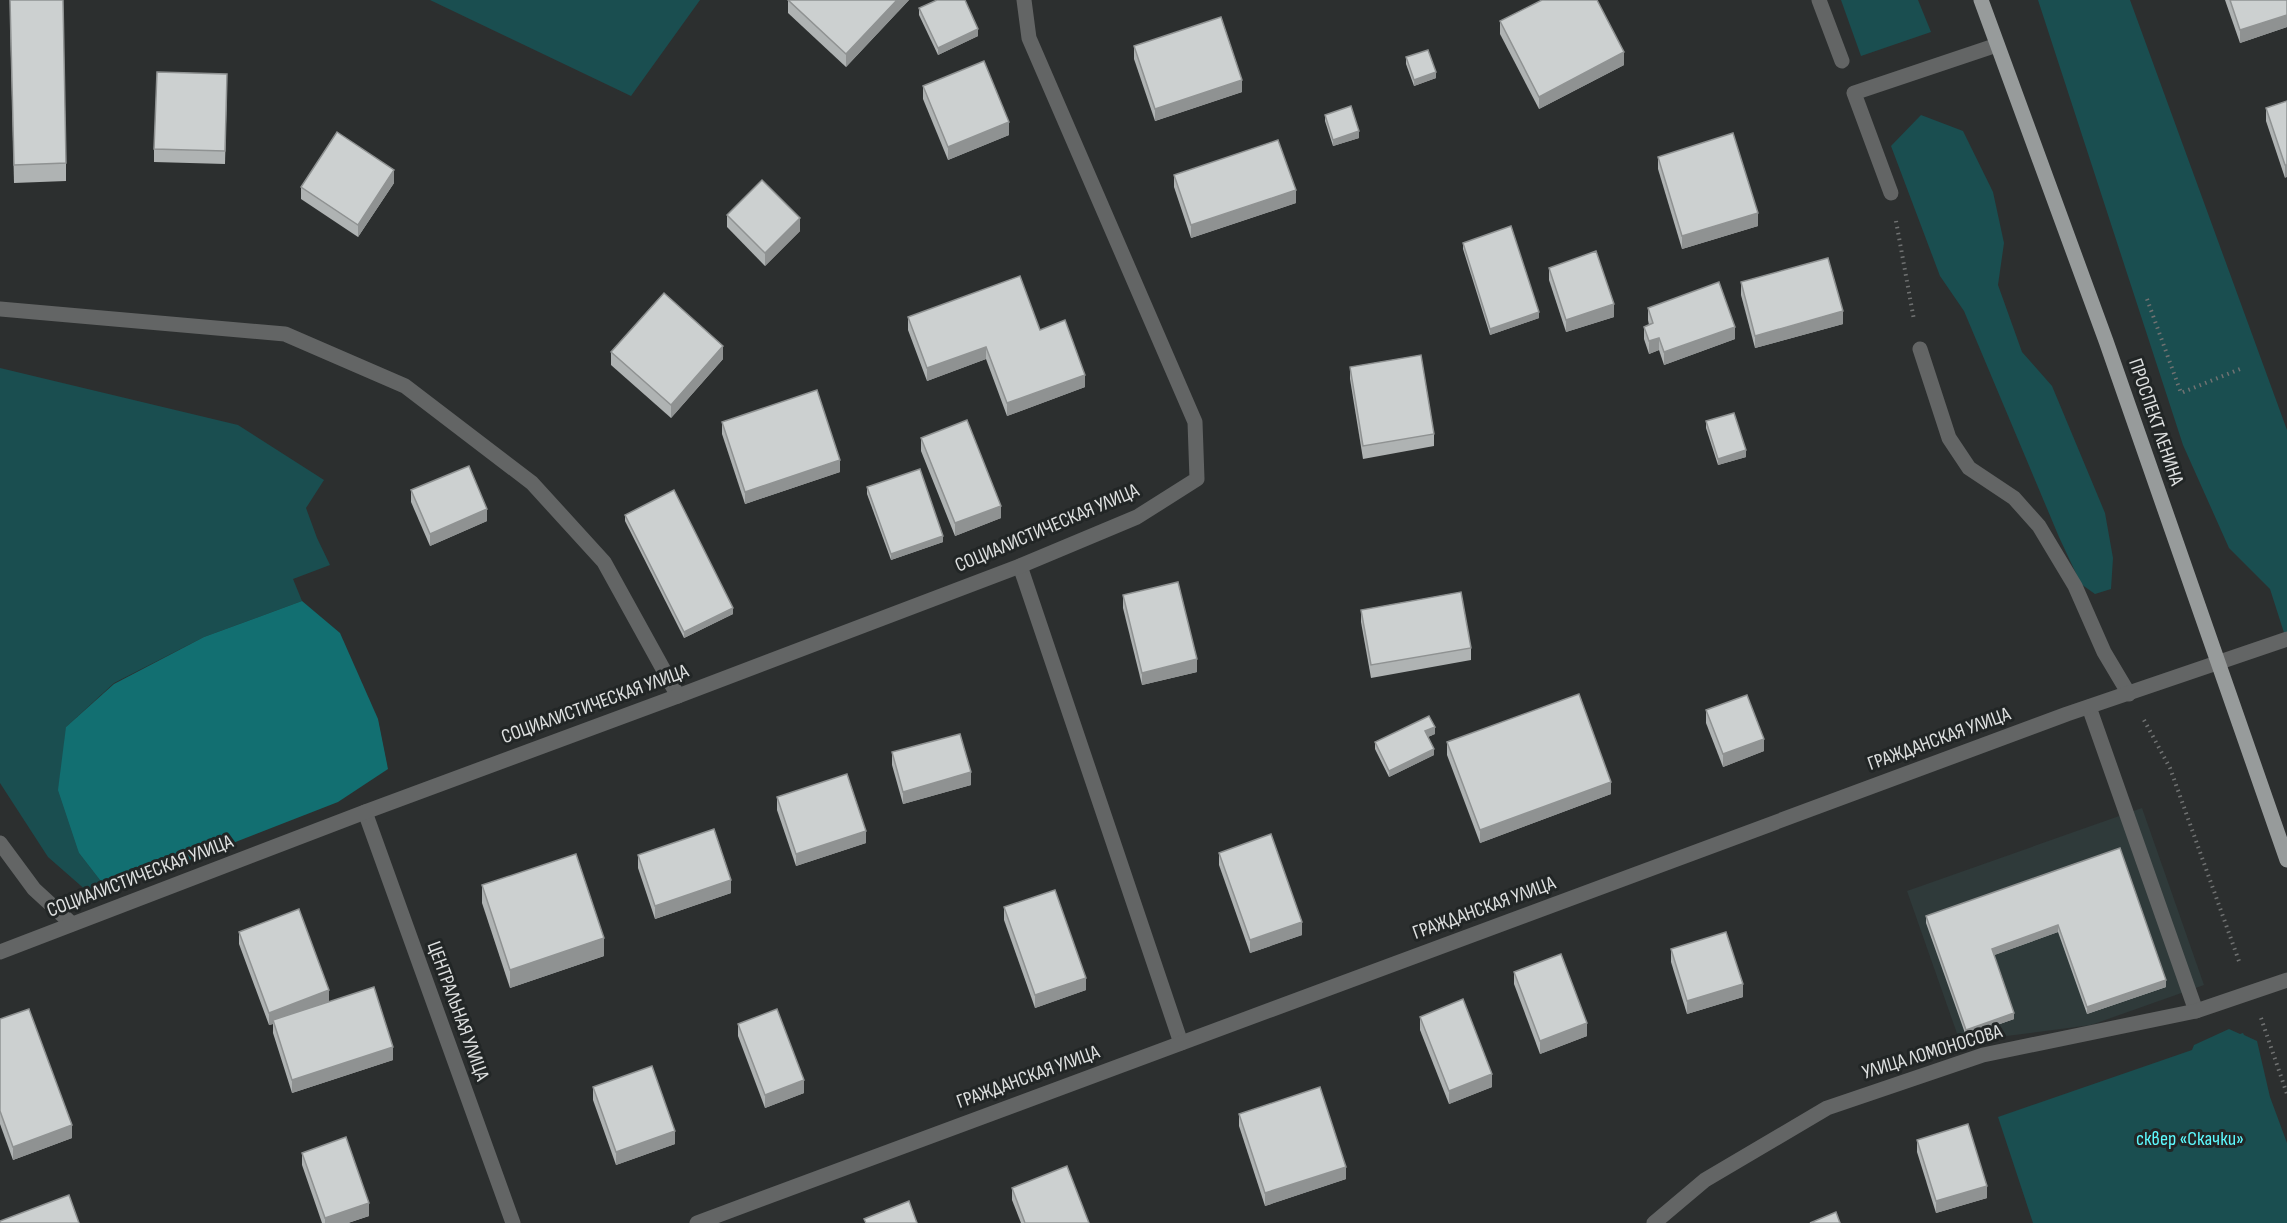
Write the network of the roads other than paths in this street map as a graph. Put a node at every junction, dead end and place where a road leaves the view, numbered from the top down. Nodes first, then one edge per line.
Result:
1 (1024, 0) edge
2 (1819, 0) edge
3 (1981, 0) edge
4 (1997, 45) junction
5 (1842, 61) dead end
6 (1891, 193) road end
7 (0, 309) edge
8 (1920, 349) road end
9 (1020, 566) junction
10 (2287, 639) edge
11 (2217, 664) junction
12 (2129, 694) junction
13 (678, 696) junction
14 (2089, 707) junction
15 (365, 812) junction
16 (0, 843) edge
17 (2287, 860) edge
18 (72, 924) junction
19 (0, 952) edge
20 (2287, 980) edge
21 (2196, 1011) junction
22 (1181, 1042) junction
23 (513, 1223) edge
24 (697, 1223) edge
25 (1654, 1223) edge

1 - 9 street, СОЦИАЛИСТИЧЕСКАЯ УЛИЦА
2 - 5 street
3 - 4 main road, ПРОСПЕКТ ЛЕНИНА
4 - 6 street
4 - 11 main road, ПРОСПЕКТ ЛЕНИНА
7 - 13 street
8 - 12 street
9 - 13 street, СОЦИАЛИСТИЧЕСКАЯ УЛИЦА
9 - 22 street
10 - 11 street, ГРАЖДАНСКАЯ УЛИЦА
11 - 12 street, ГРАЖДАНСКАЯ УЛИЦА
11 - 17 main road, ПРОСПЕКТ ЛЕНИНА
12 - 14 street, ГРАЖДАНСКАЯ УЛИЦА
13 - 15 street, СОЦИАЛИСТИЧЕСКАЯ УЛИЦА
14 - 21 street
14 - 22 street, ГРАЖДАНСКАЯ УЛИЦА
15 - 18 street, СОЦИАЛИСТИЧЕСКАЯ УЛИЦА
15 - 23 street, ЦЕНТРАЛЬНАЯ УЛИЦА
16 - 18 street
18 - 19 street, СОЦИАЛИСТИЧЕСКАЯ УЛИЦА
20 - 21 street, УЛИЦА ЛОМОНОСОВА
21 - 25 street, УЛИЦА ЛОМОНОСОВА
22 - 24 street, ГРАЖДАНСКАЯ УЛИЦА

